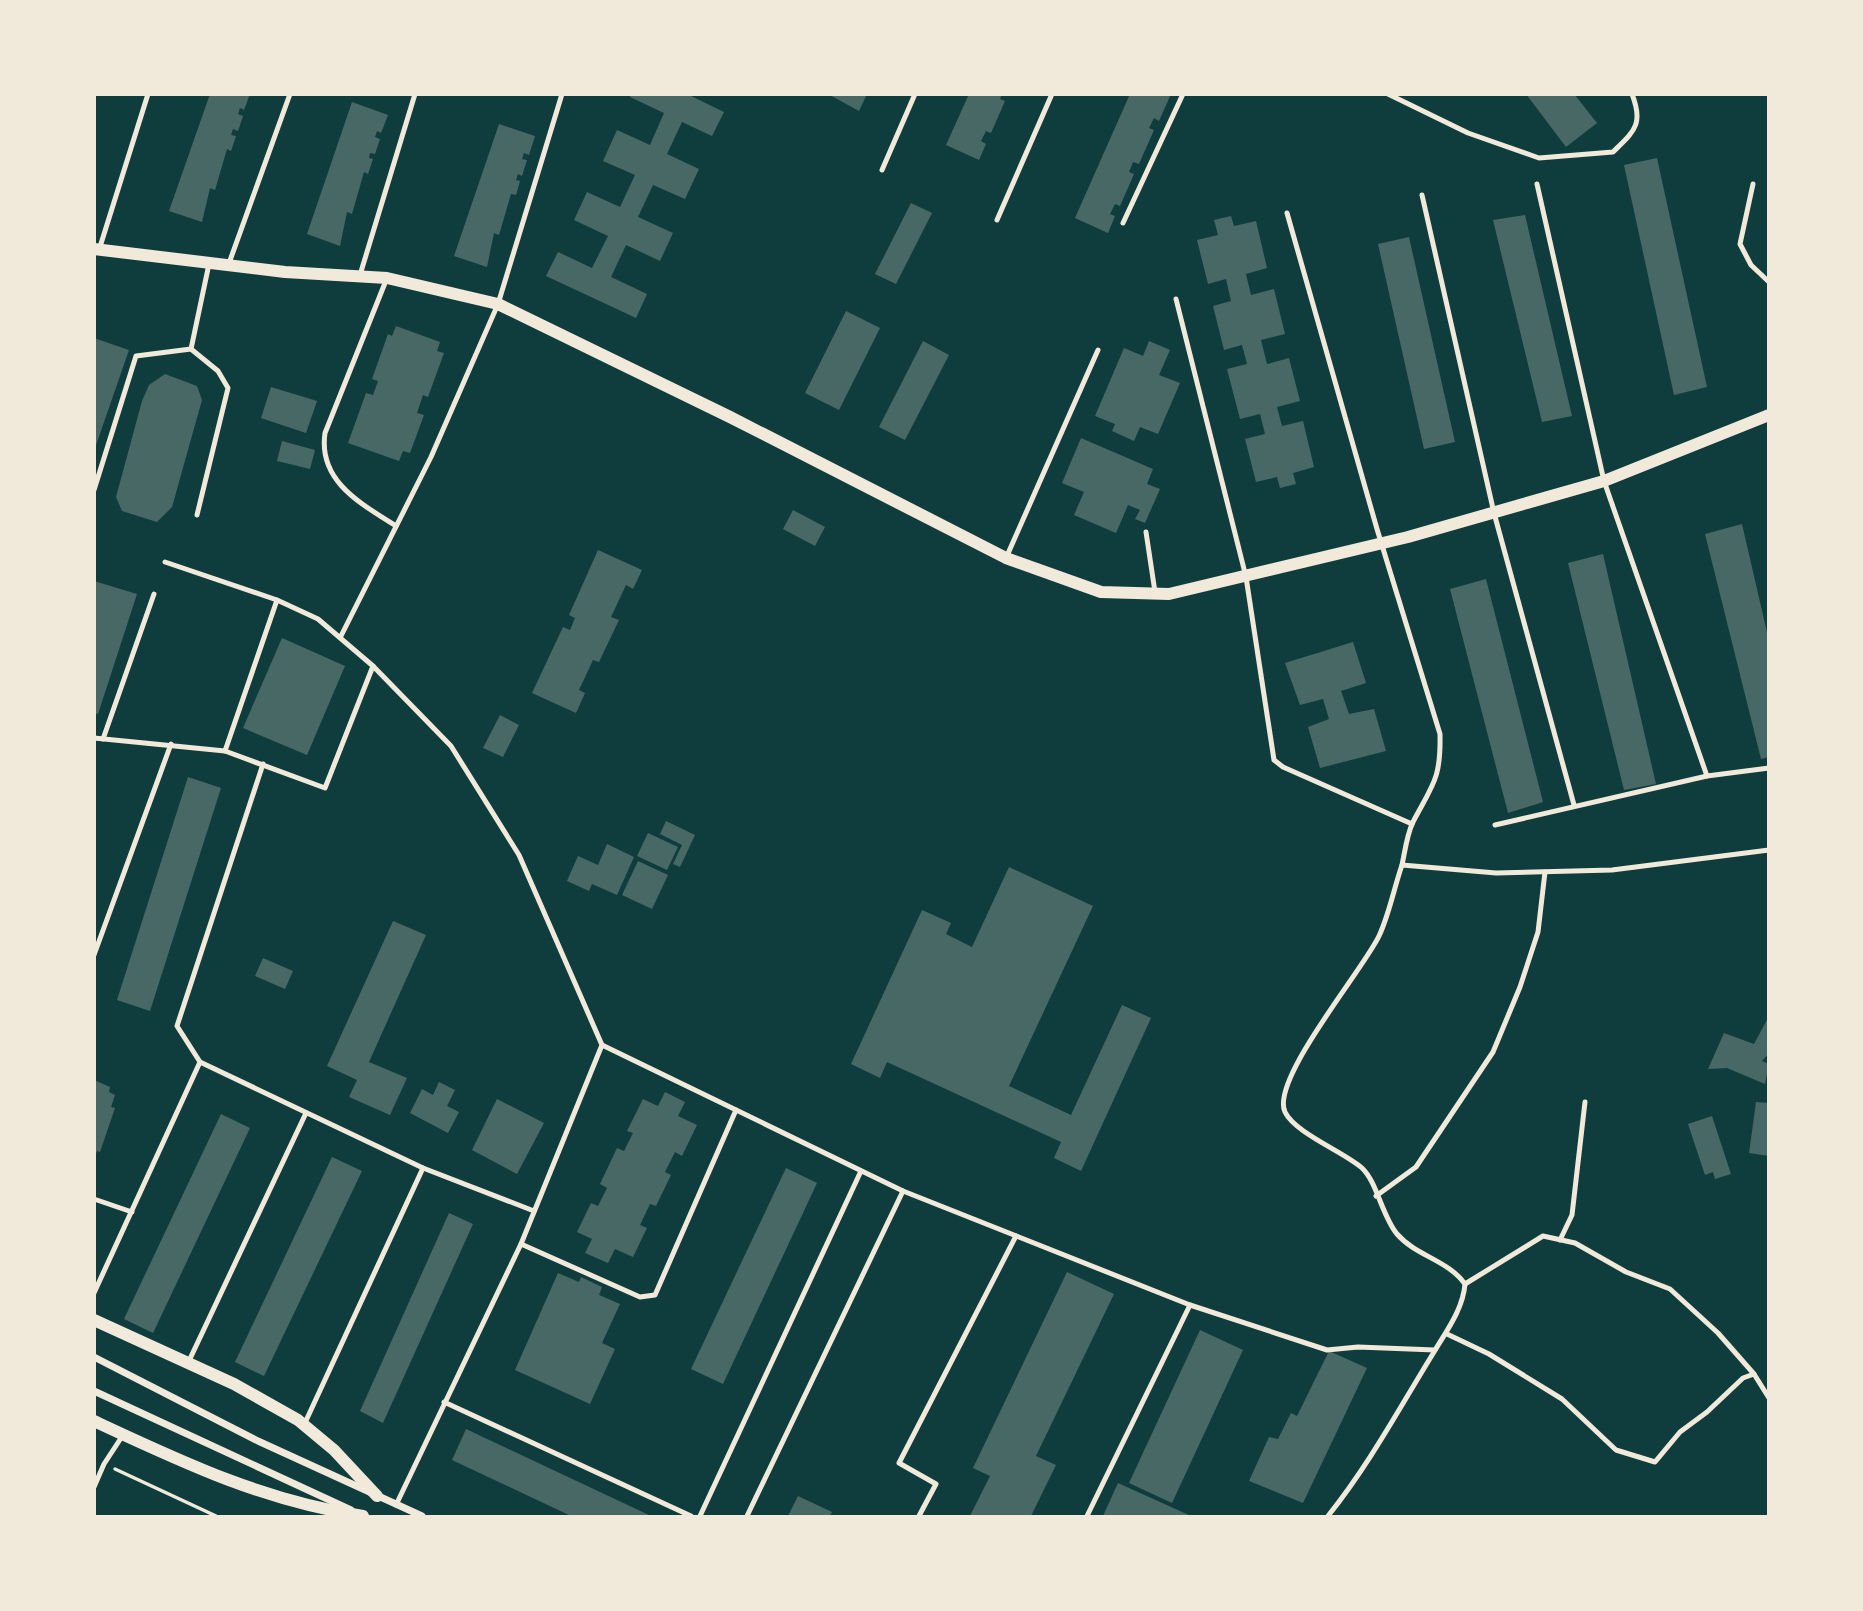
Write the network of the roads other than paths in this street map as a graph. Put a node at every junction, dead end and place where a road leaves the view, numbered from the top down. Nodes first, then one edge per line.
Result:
1 (148, 94) edge
2 (290, 94) edge
3 (415, 94) edge
4 (562, 94) edge
5 (915, 94) edge
6 (1052, 94) edge
7 (1182, 94) edge
8 (1388, 94) edge
9 (1632, 94) edge
10 (882, 170) dead end
11 (1537, 184) dead end
12 (1753, 184) dead end
13 (1422, 195) dead end
14 (1287, 213) dead end
15 (997, 220) dead end
16 (1123, 223) dead end
17 (97, 250) edge
18 (209, 264) junction
19 (228, 266) junction
20 (360, 275) junction
21 (387, 278) junction
22 (1769, 282) edge
23 (1176, 299) dead end
24 (498, 303) junction
25 (191, 349) junction
26 (1098, 350) dead end
27 (1769, 415) edge
28 (1604, 481) junction
29 (94, 490) edge
30 (1494, 513) junction
31 (197, 515) dead end
32 (396, 526) junction
33 (1146, 532) dead end
34 (1382, 543) junction
35 (1006, 558) junction
36 (165, 562) dead end
37 (1246, 577) junction
38 (1155, 592) junction
39 (154, 594) dead end
40 (277, 600) junction
41 (341, 636) junction
42 (373, 666) junction
43 (94, 738) edge
44 (103, 739) junction
45 (171, 744) junction
46 (225, 751) junction
47 (263, 764) junction
48 (1769, 768) edge
49 (1707, 776) junction
50 (1574, 805) junction
51 (1412, 824) junction
52 (1495, 825) dead end
53 (1769, 850) edge
54 (1402, 865) junction
55 (1545, 872) junction
56 (94, 955) edge
57 (602, 1045) junction
58 (201, 1062) junction
59 (1586, 1102) dead end
60 (736, 1110) junction
61 (306, 1113) junction
62 (423, 1168) junction
63 (861, 1171) junction
64 (904, 1191) junction
65 (1376, 1196) junction
66 (94, 1199) edge
67 (534, 1211) junction
68 (132, 1212) junction
69 (1016, 1237) junction
70 (1560, 1240) junction
71 (521, 1244) junction
72 (1465, 1283) junction
73 (94, 1293) edge
74 (1190, 1305) junction
75 (94, 1320) edge
76 (1447, 1334) junction
77 (1435, 1350) junction
78 (94, 1357) edge
79 (188, 1363) junction
80 (1754, 1374) junction
81 (94, 1391) edge
82 (1769, 1398) edge
83 (444, 1402) junction
84 (94, 1420) edge
85 (304, 1425) junction
86 (124, 1434) junction
87 (94, 1487) edge
88 (377, 1496) junction
89 (396, 1504) junction
90 (365, 1517) edge
91 (422, 1517) edge
92 (691, 1517) edge
93 (700, 1517) edge
94 (747, 1517) edge
95 (919, 1517) edge
96 (1087, 1517) edge
97 (1328, 1517) edge

1 - 17 lane
2 - 19 lane
3 - 20 lane
4 - 24 lane
5 - 10 lane
6 - 15 lane
7 - 16 lane
8 - 9 lane
11 - 28 lane
12 - 22 lane
13 - 30 lane
14 - 34 lane
17 - 18 street
18 - 19 street
18 - 25 lane
19 - 20 street
20 - 21 street
21 - 24 street
21 - 32 lane
23 - 37 lane
24 - 32 lane
24 - 35 street
25 - 29 lane
25 - 31 lane
26 - 35 lane
27 - 28 street
28 - 30 street
28 - 49 lane
30 - 34 street
30 - 50 lane
32 - 41 lane
33 - 38 lane
34 - 37 street
34 - 51 lane
35 - 38 street
36 - 40 lane
37 - 38 street
37 - 51 lane
39 - 44 lane
40 - 41 lane
40 - 46 lane
41 - 42 lane
42 - 47 lane
42 - 57 lane
43 - 44 lane
44 - 45 lane
45 - 46 lane
45 - 56 lane
46 - 47 lane
47 - 58 lane
48 - 49 lane
49 - 50 lane
50 - 52 lane
51 - 54 lane
53 - 55 lane
54 - 55 lane
54 - 65 lane
55 - 65 lane
57 - 60 lane
57 - 67 lane
58 - 61 lane
58 - 68 lane
59 - 70 lane
60 - 63 lane
60 - 71 lane
61 - 62 lane
61 - 79 lane
62 - 67 lane
62 - 85 lane
63 - 64 lane
63 - 93 lane
64 - 69 lane
64 - 94 lane
65 - 72 lane
66 - 68 lane
67 - 71 lane
68 - 73 lane
69 - 74 lane
69 - 95 lane
70 - 72 lane
70 - 80 lane
71 - 83 lane
72 - 76 lane
74 - 77 lane
74 - 96 lane
75 - 79 street
76 - 77 lane
76 - 80 lane
77 - 97 lane
78 - 88 street
79 - 85 street
80 - 82 lane
81 - 90 street
83 - 89 lane
83 - 92 lane
84 - 86 street
85 - 88 street
86 - 87 lane
86 - 90 street
88 - 89 street
89 - 91 street

